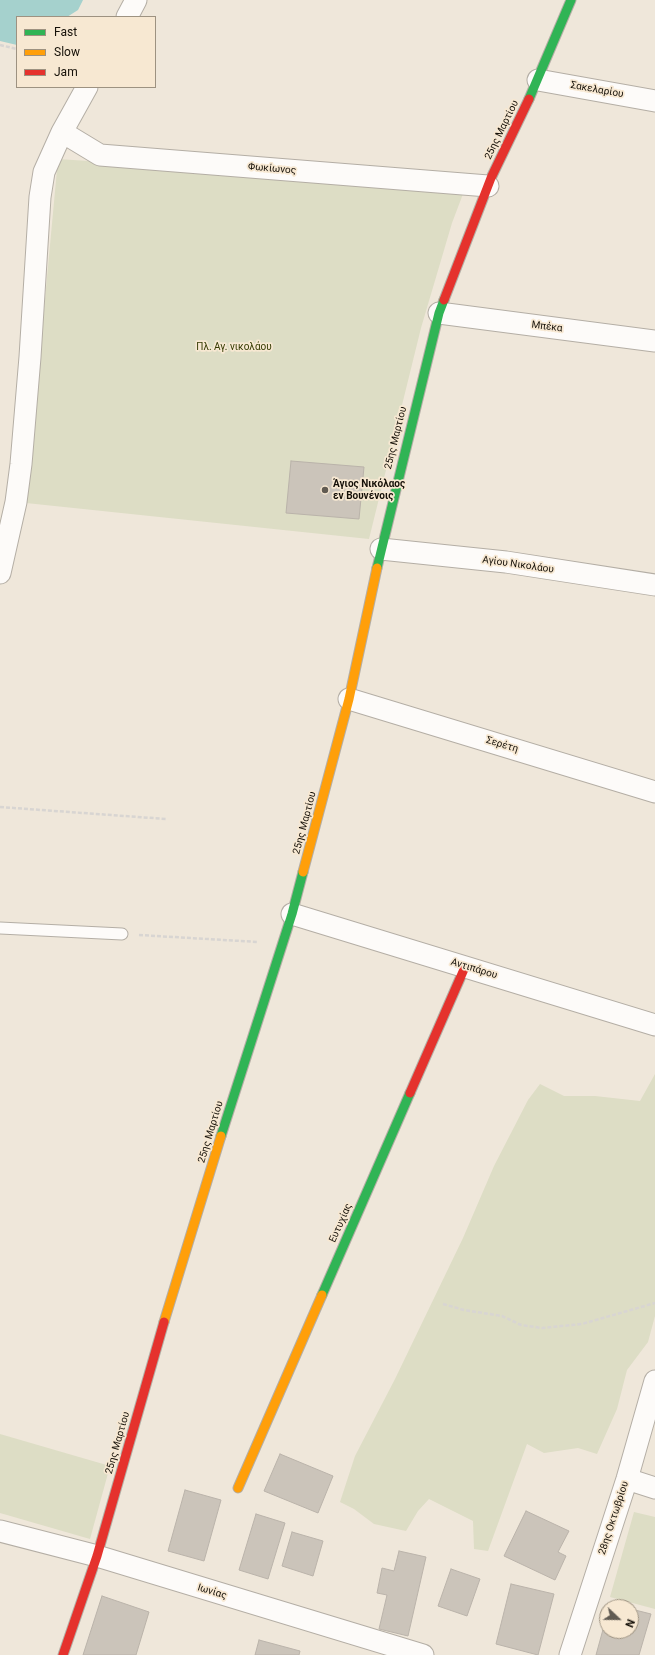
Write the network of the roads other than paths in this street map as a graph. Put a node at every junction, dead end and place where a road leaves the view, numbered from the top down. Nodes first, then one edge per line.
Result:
1 (136, 0) edge
2 (571, 0) edge
3 (128, 16) edge
4 (538, 80) junction
5 (86, 88) edge
6 (655, 101) edge
7 (62, 132) junction
8 (488, 186) junction
9 (439, 313) junction
10 (655, 341) edge
11 (381, 549) junction
12 (0, 574) edge
13 (655, 585) edge
14 (349, 699) junction
15 (655, 792) edge
16 (292, 914) junction
17 (0, 928) edge
18 (122, 934) road end
19 (465, 967) junction
20 (655, 1025) edge
21 (655, 1381) edge
22 (627, 1480) junction
23 (238, 1488) dead end
24 (655, 1488) edge
25 (0, 1531) edge
26 (97, 1556) junction
27 (62, 1655) edge
28 (423, 1655) edge
29 (570, 1655) edge

1 - 3 street
2 - 4 street, 25ης Μαρτίου
4 - 6 street, Σακελαρίου
4 - 8 street, 25ης Μαρτίου
5 - 7 street
7 - 8 street, Φωκίωνος
7 - 12 street
8 - 9 street, 25ης Μαρτίου
9 - 10 street, Μπέκα
9 - 11 street, 25ης Μαρτίου
11 - 13 street, Αγίου Νικολάου
11 - 14 street, 25ης Μαρτίου
14 - 15 street, Σερέτη
14 - 16 street, 25ης Μαρτίου
16 - 19 street, Αντιπάρου
16 - 26 street, 25ης Μαρτίου
17 - 18 lane
19 - 20 street, Αντιπάρου
19 - 23 street, Ευτυχίας
21 - 22 street, 28ης Οκτωβρίου
22 - 24 street
22 - 29 street, 28ης Οκτωβρίου
25 - 26 street, Ιωνίας
26 - 27 street, 25ης Μαρτίου
26 - 28 street, Ιωνίας

